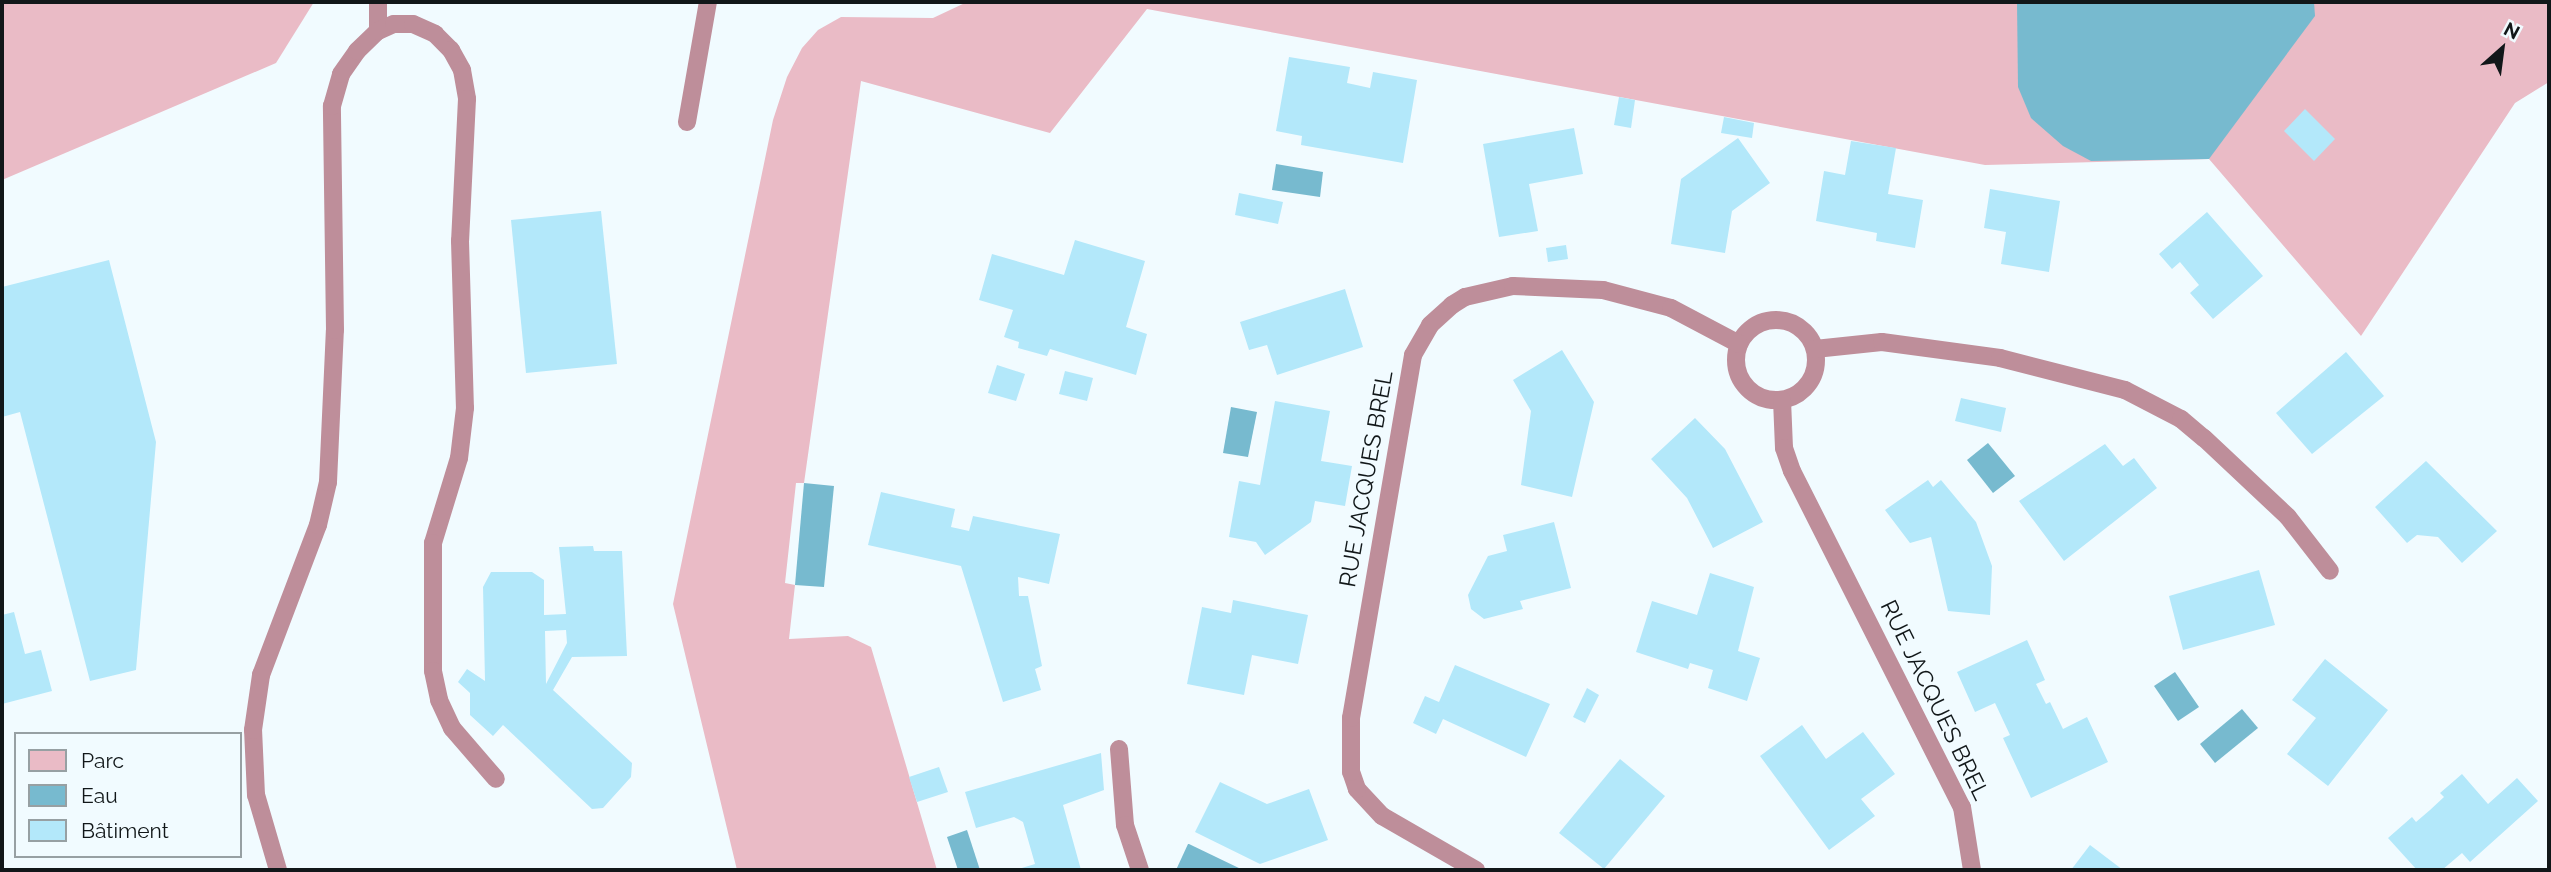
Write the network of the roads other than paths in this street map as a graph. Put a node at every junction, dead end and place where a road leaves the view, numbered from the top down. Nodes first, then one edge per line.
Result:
1 (378, 2) edge
2 (708, 2) edge
3 (378, 31) junction
4 (687, 122) dead end
5 (1739, 344) junction
6 (1815, 349) junction
7 (1782, 400) junction
8 (2330, 571) dead end
9 (1119, 749) dead end
10 (496, 779) dead end
11 (278, 870) edge
12 (1140, 870) edge
13 (1476, 870) edge
14 (1972, 870) edge

1 - 3 lane
2 - 4 lane
3 - 10 lane
3 - 11 lane
5 - 6 lane
5 - 7 lane
5 - 13 lane, RUE JACQUES BREL
6 - 7 lane
6 - 8 lane
7 - 14 lane, RUE JACQUES BREL
9 - 12 lane

